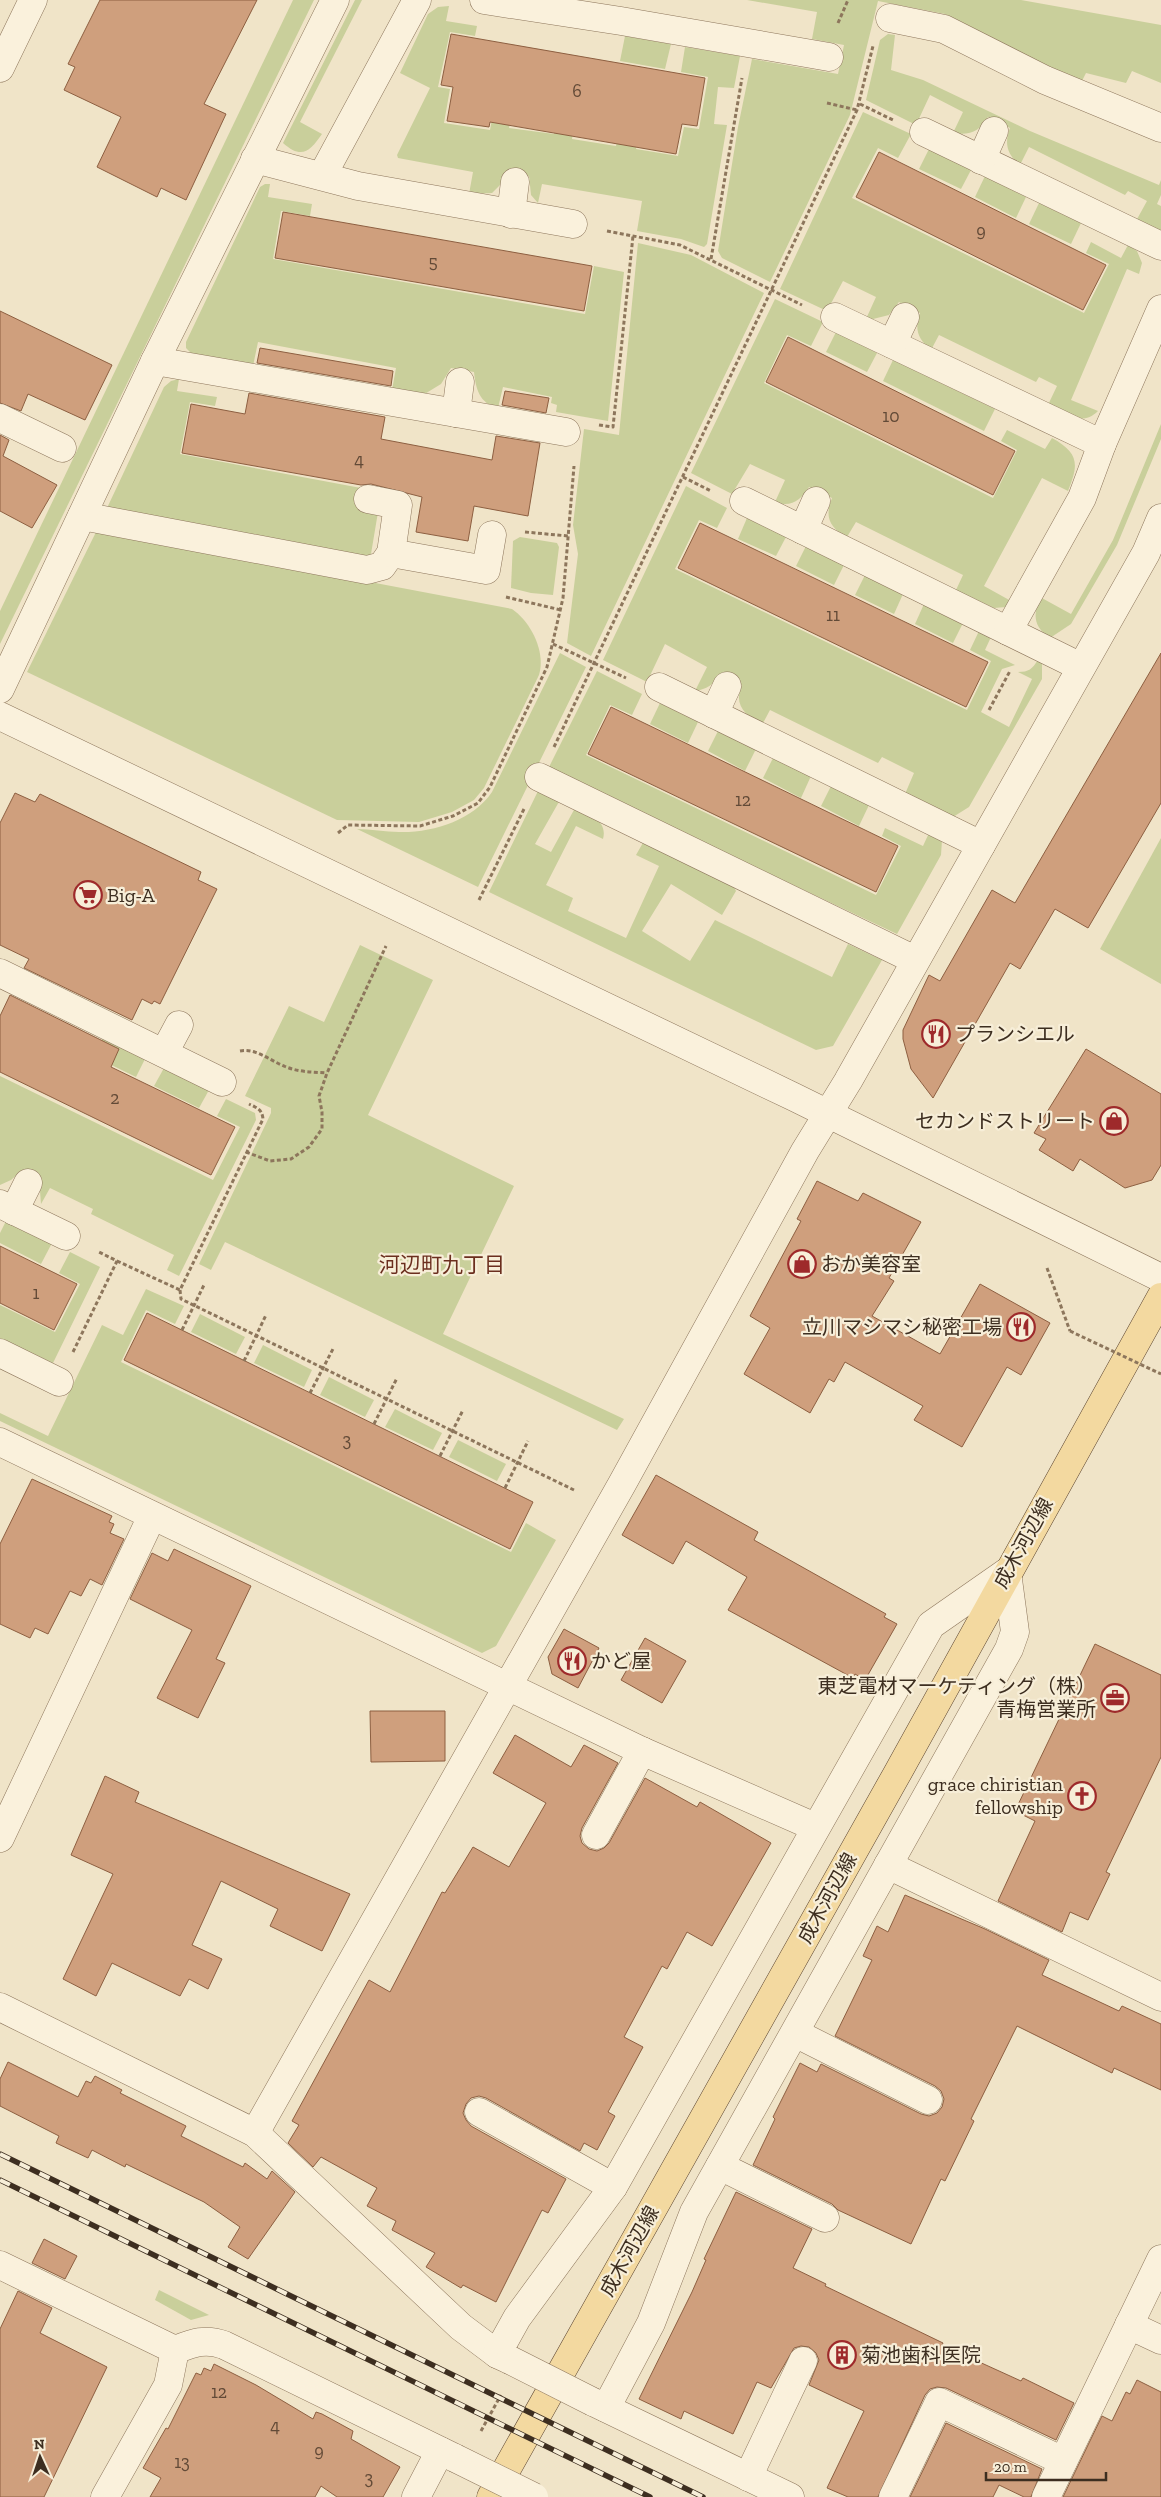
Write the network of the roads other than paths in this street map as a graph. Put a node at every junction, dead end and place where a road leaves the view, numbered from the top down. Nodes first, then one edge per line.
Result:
1 (33, 0) edge
2 (335, 0) edge
3 (417, 0) edge
4 (484, 0) edge
5 (890, 18) road end
6 (829, 57) dead end
7 (0, 68) edge
8 (1161, 128) edge
9 (994, 131) dead end
10 (924, 132) dead end
11 (255, 159) junction
12 (981, 160) junction
13 (322, 176) junction
14 (515, 182) dead end
15 (511, 214) junction
16 (573, 224) road end
17 (1161, 246) edge
18 (1161, 310) edge
19 (835, 317) road end
20 (904, 317) dead end
21 (892, 344) junction
22 (155, 361) junction
23 (460, 382) dead end
24 (456, 413) junction
25 (0, 418) edge
26 (566, 432) dead end
27 (1102, 444) junction
28 (62, 448) dead end
29 (368, 499) dead end
30 (816, 500) dead end
31 (744, 501) dead end
32 (82, 516) junction
33 (1161, 518) edge
34 (803, 530) junction
35 (492, 535) road end
36 (391, 553) junction
37 (1154, 556) edge
38 (1008, 631) junction
39 (1081, 667) junction
40 (728, 686) dead end
41 (659, 687) road end
42 (0, 689) edge
43 (714, 714) junction
44 (0, 716) edge
45 (539, 777) road end
46 (982, 845) junction
47 (916, 960) junction
48 (0, 973) edge
49 (179, 1025) dead end
50 (164, 1053) junction
51 (222, 1082) road end
52 (827, 1114) junction
53 (28, 1183) dead end
54 (7, 1208) edge
55 (66, 1236) road end
56 (1161, 1278) edge
57 (1161, 1297) edge
58 (0, 1353) edge
59 (59, 1382) road end
60 (0, 1442) edge
61 (152, 1516) junction
62 (1007, 1572) junction
63 (507, 1685) junction
64 (642, 1751) junction
65 (815, 1828) junction
66 (596, 1835) dead end
67 (0, 1838) edge
68 (888, 1865) junction
69 (1161, 1997) edge
70 (0, 2007) edge
71 (795, 2033) junction
72 (928, 2100) dead end
73 (479, 2112) dead end
74 (255, 2133) junction
75 (720, 2166) junction
76 (613, 2187) junction
77 (825, 2218) dead end
78 (1161, 2259) edge
79 (0, 2265) edge
80 (1129, 2325) junction
81 (1161, 2340) edge
82 (175, 2350) junction
83 (503, 2357) junction
84 (803, 2361) dead end
85 (599, 2405) junction
86 (448, 2454) junction
87 (1063, 2461) junction
88 (748, 2477) junction
89 (105, 2497) edge
90 (416, 2497) edge
91 (491, 2497) edge
92 (534, 2497) edge
93 (790, 2497) edge
94 (893, 2497) edge
95 (1046, 2497) edge

1 - 7 street
2 - 11 street
3 - 13 street
4 - 6 street
5 - 8 street
9 - 12 street
10 - 12 street
11 - 13 street
11 - 22 street
12 - 17 street
13 - 15 street
14 - 15 street
15 - 16 street
18 - 27 street
19 - 21 street
20 - 21 street
21 - 27 street
22 - 24 street
22 - 32 street
23 - 24 street
24 - 26 street
25 - 28 street
27 - 38 street
29 - 36 street
30 - 34 street
31 - 34 street
32 - 36 street
32 - 42 street
33 - 37 street
34 - 38 street
35 - 36 street
37 - 39 street
38 - 39 street
39 - 46 street
40 - 43 street
41 - 43 street
43 - 46 street
44 - 52 street
45 - 47 street
46 - 47 street
47 - 52 street
48 - 50 street
49 - 50 street
50 - 51 street
52 - 56 street
52 - 63 street
53 - 54 street
54 - 55 street
57 - 62 main road, 成木河辺線
58 - 59 street
60 - 61 street
61 - 63 street
61 - 67 street
62 - 65 street
62 - 68 street
62 - 91 main road, 成木河辺線
63 - 64 street
63 - 74 street
64 - 65 street
64 - 66 street
65 - 76 street
68 - 69 street
68 - 71 street
70 - 74 street
71 - 72 street
71 - 75 street
73 - 76 street
74 - 83 street
75 - 77 street
75 - 85 street
76 - 83 street
78 - 80 street
79 - 82 street
80 - 81 street
80 - 87 street
82 - 86 street
82 - 89 street
83 - 85 street, bridge
84 - 88 street
85 - 88 street
86 - 90 street
86 - 92 street, bridge
87 - 94 street
87 - 95 street
88 - 93 street

